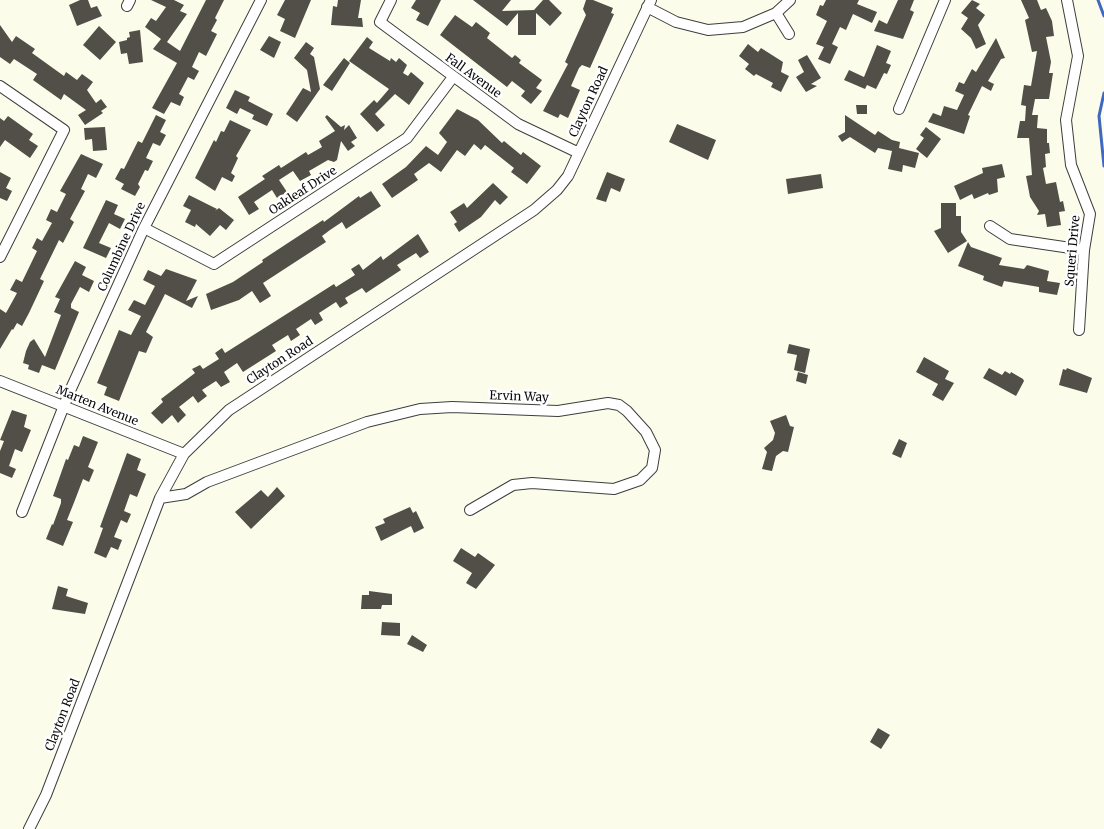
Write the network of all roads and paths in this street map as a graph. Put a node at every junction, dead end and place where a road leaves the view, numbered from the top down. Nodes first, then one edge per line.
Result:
1 (261, 0) edge
2 (390, 0) edge
3 (790, 0) edge
4 (945, 0) edge
5 (1067, 0) edge
6 (649, 4) edge
7 (776, 13) junction
8 (789, 34) dead end
9 (453, 77) junction
10 (0, 86) edge
11 (899, 109) dead end
12 (579, 153) junction
13 (990, 226) dead end
14 (144, 228) junction
15 (1084, 250) junction
16 (0, 257) edge
17 (1079, 330) dead end
18 (0, 382) edge
19 (65, 406) junction
20 (184, 454) junction
21 (160, 498) junction
22 (470, 510) dead end
23 (22, 512) dead end
24 (29, 829) edge

1 - 14 street, Columbine Drive
2 - 9 street, Fall Avenue
3 - 7 street
4 - 11 street
5 - 15 street, Squeri Drive
6 - 7 street
6 - 12 street, Clayton Road
7 - 8 street
9 - 12 street, Fall Avenue
9 - 14 street, Oakleaf Drive
10 - 16 street
12 - 20 street, Clayton Road
13 - 15 street
14 - 19 street, Columbine Drive
15 - 17 street, Squeri Drive
18 - 19 street, Marten Avenue
19 - 20 street, Marten Avenue
19 - 23 street, Columbine Drive
20 - 21 street, Clayton Road
21 - 22 street, Ervin Way
21 - 24 street, Clayton Road

